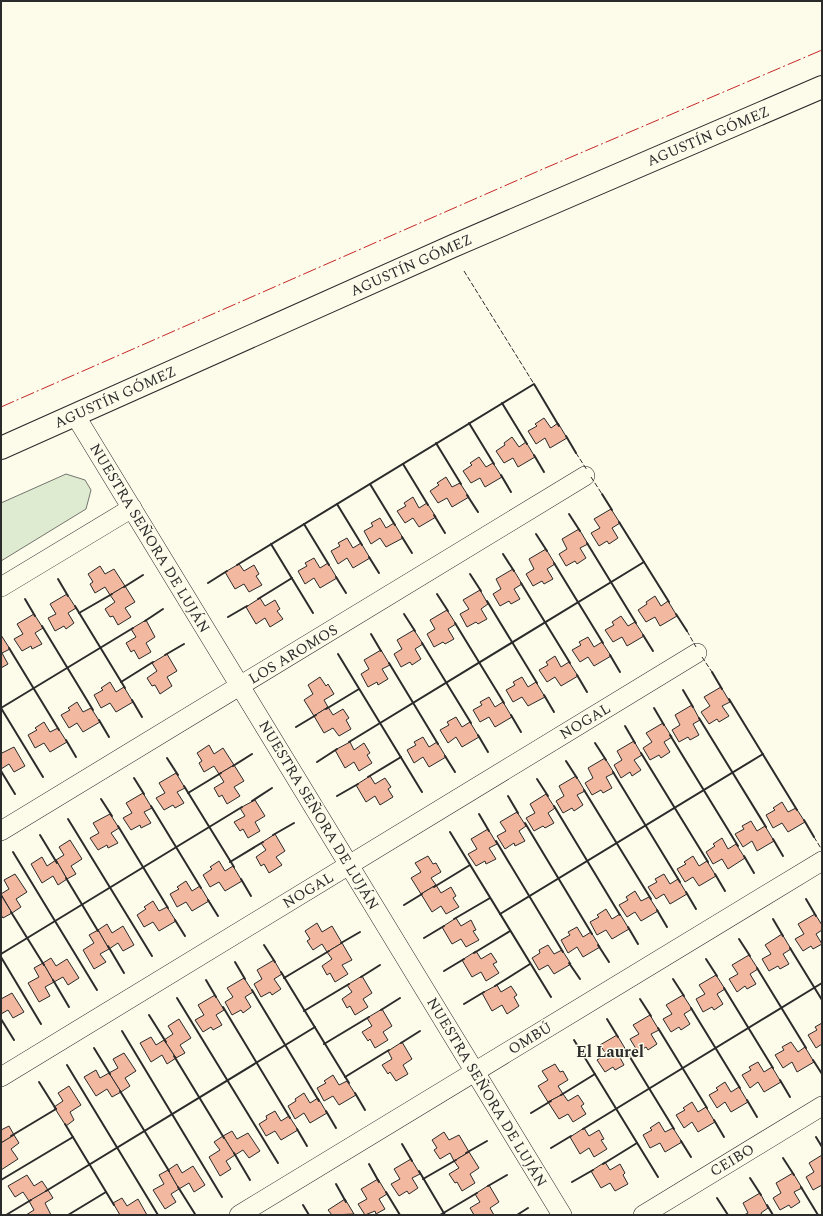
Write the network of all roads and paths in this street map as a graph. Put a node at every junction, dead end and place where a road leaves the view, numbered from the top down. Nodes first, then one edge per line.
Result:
1 (822, 87) edge
2 (75, 415) junction
3 (1, 448) edge
4 (584, 476) dead end
5 (132, 508) junction
6 (1, 587) edge
7 (697, 653) dead end
8 (240, 686) junction
9 (1, 831) edge
10 (822, 861) edge
11 (349, 865) junction
12 (475, 1071) junction
13 (1, 1076) edge
14 (822, 1106) edge
15 (239, 1215) edge
16 (562, 1215) edge
17 (642, 1215) edge

1 - 2 main road, AGUSTÍN GÓMEZ
2 - 3 main road, AGUSTÍN GÓMEZ
2 - 5 street, NUESTRA SEÑORA DE LUJÁN
4 - 8 street, LOS AROMOS
5 - 6 street
5 - 8 street, NUESTRA SEÑORA DE LUJÁN
7 - 11 street, NOGAL
8 - 9 street, LOS AROMOS
8 - 11 street, NUESTRA SEÑORA DE LUJÁN
10 - 12 street, OMBÚ
11 - 12 street, NUESTRA SEÑORA DE LUJÁN
11 - 13 street, NOGAL
12 - 15 street, OMBÚ
12 - 16 street, NUESTRA SEÑORA DE LUJÁN
14 - 17 street, CEIBO

